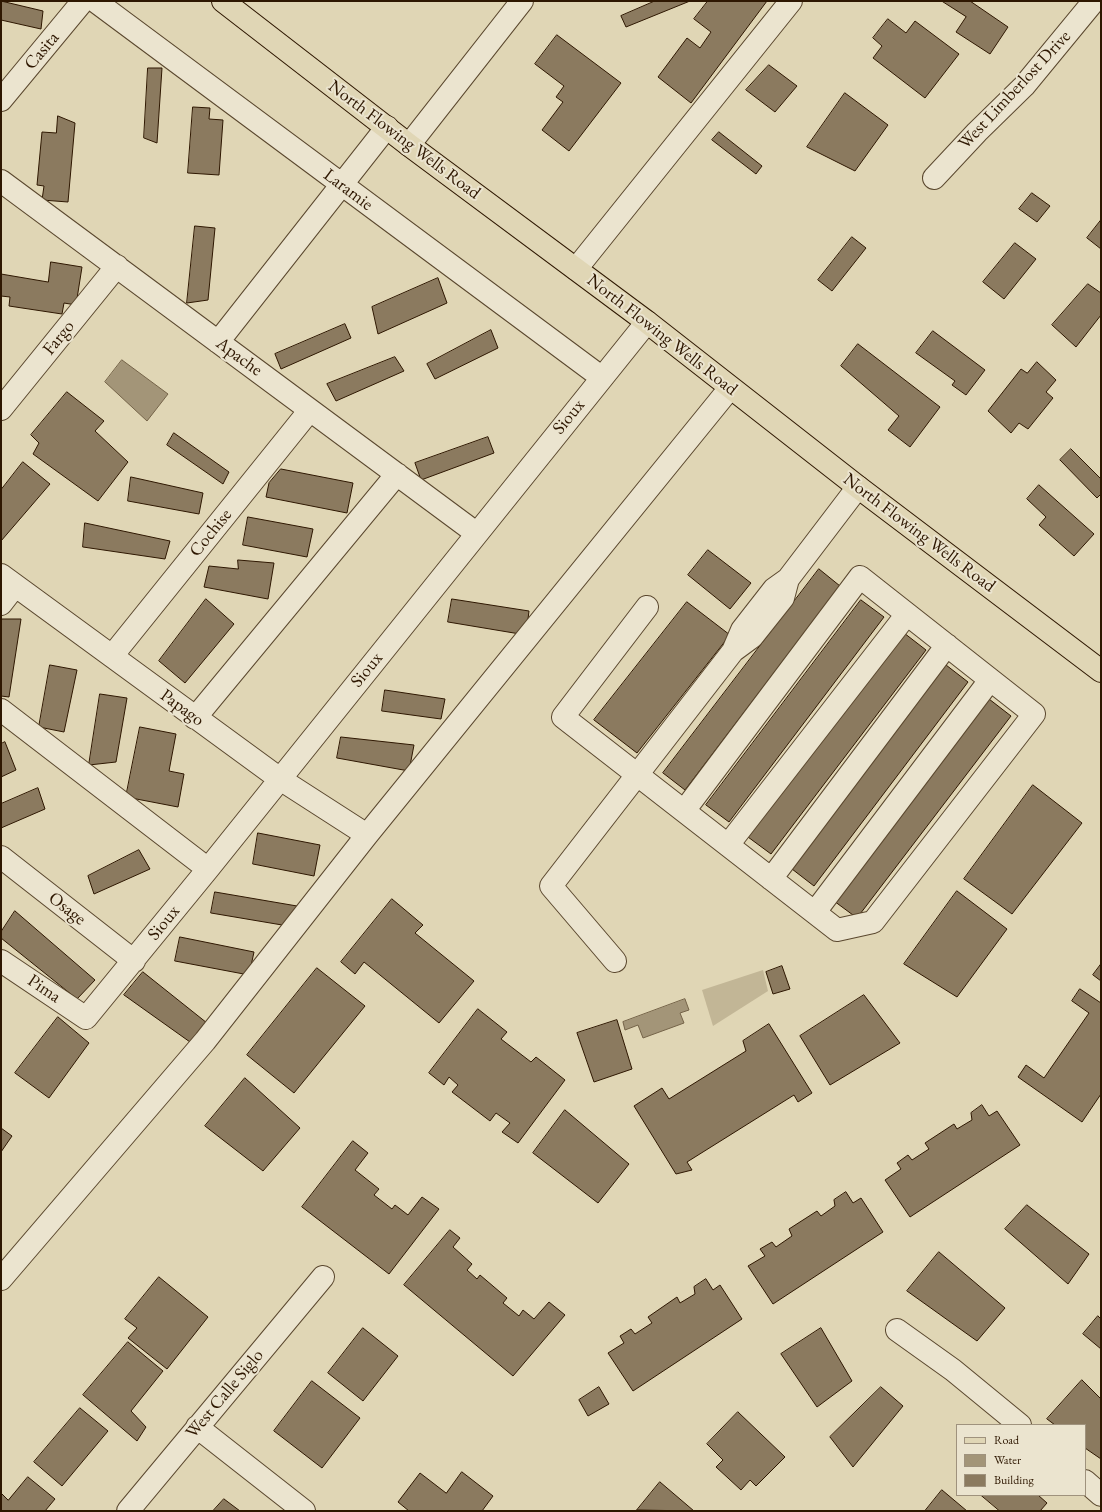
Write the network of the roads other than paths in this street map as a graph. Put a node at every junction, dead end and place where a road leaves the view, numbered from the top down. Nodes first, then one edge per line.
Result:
1 (83, 1) edge
2 (95, 1) edge
3 (522, 1) edge
4 (791, 1) edge
5 (1094, 1) edge
6 (227, 2) edge
7 (1, 100) edge
8 (387, 127) junction
9 (410, 145) junction
10 (934, 178) dead end
11 (1, 181) edge
12 (341, 185) junction
13 (117, 266) junction
14 (576, 269) junction
15 (647, 322) junction
16 (218, 342) junction
17 (601, 377) junction
18 (730, 388) junction
19 (1, 409) edge
20 (310, 410) junction
21 (397, 474) junction
22 (858, 488) junction
23 (476, 533) junction
24 (8, 580) edge
25 (1, 604) edge
26 (647, 607) dead end
27 (907, 614) junction
28 (946, 645) junction
29 (112, 656) junction
30 (1101, 671) edge
31 (990, 680) junction
32 (1, 710) edge
33 (195, 718) junction
34 (638, 775) junction
35 (280, 779) junction
36 (684, 811) junction
37 (367, 835) junction
38 (728, 845) junction
39 (1, 858) edge
40 (208, 869) junction
41 (771, 879) junction
42 (815, 912) junction
43 (1, 961) edge
44 (134, 961) junction
45 (615, 961) dead end
46 (86, 1018) joint
47 (2, 1274) edge
48 (323, 1277) dead end
49 (897, 1330) dead end
50 (1019, 1424) edge
51 (197, 1427) junction
52 (1086, 1482) edge
53 (1101, 1495) edge
54 (128, 1511) edge
55 (304, 1511) edge

1 - 7 street, Casita
2 - 12 street, Laramie
3 - 9 street
4 - 14 street
5 - 10 street, West Limberlost Drive
6 - 8 main road, North Flowing Wells Road
8 - 9 main road, North Flowing Wells Road
8 - 12 street
9 - 14 main road, North Flowing Wells Road
11 - 13 street, Apache
12 - 16 street
12 - 17 street, Laramie
13 - 16 street, Apache
13 - 19 street, Fargo
14 - 15 main road, North Flowing Wells Road
15 - 17 street, Sioux
15 - 18 main road, North Flowing Wells Road
16 - 20 street, Apache
17 - 23 street, Sioux
18 - 22 main road, North Flowing Wells Road
18 - 37 street
20 - 21 street, Apache
20 - 29 street, Cochise
21 - 23 street, Apache
21 - 33 street
22 - 30 main road, North Flowing Wells Road
22 - 34 street
23 - 35 street, Sioux
24 - 25 street
24 - 29 street, Papago
26 - 34 street
27 - 28 street
27 - 36 street
27 - 38 street
28 - 31 street
28 - 41 street
29 - 33 street, Papago
31 - 42 street
31 - 42 street
32 - 40 street
33 - 35 street, Papago
34 - 36 street
34 - 45 street
35 - 37 street, Papago
35 - 40 street, Sioux
36 - 38 street
37 - 47 street
38 - 41 street
39 - 44 street, Osage
40 - 44 street, Sioux
41 - 42 street
43 - 46 street, Pima
44 - 46 street, Sioux
48 - 51 street, West Calle Siglo
49 - 50 street
51 - 54 street, West Calle Siglo
51 - 55 street
52 - 53 street

